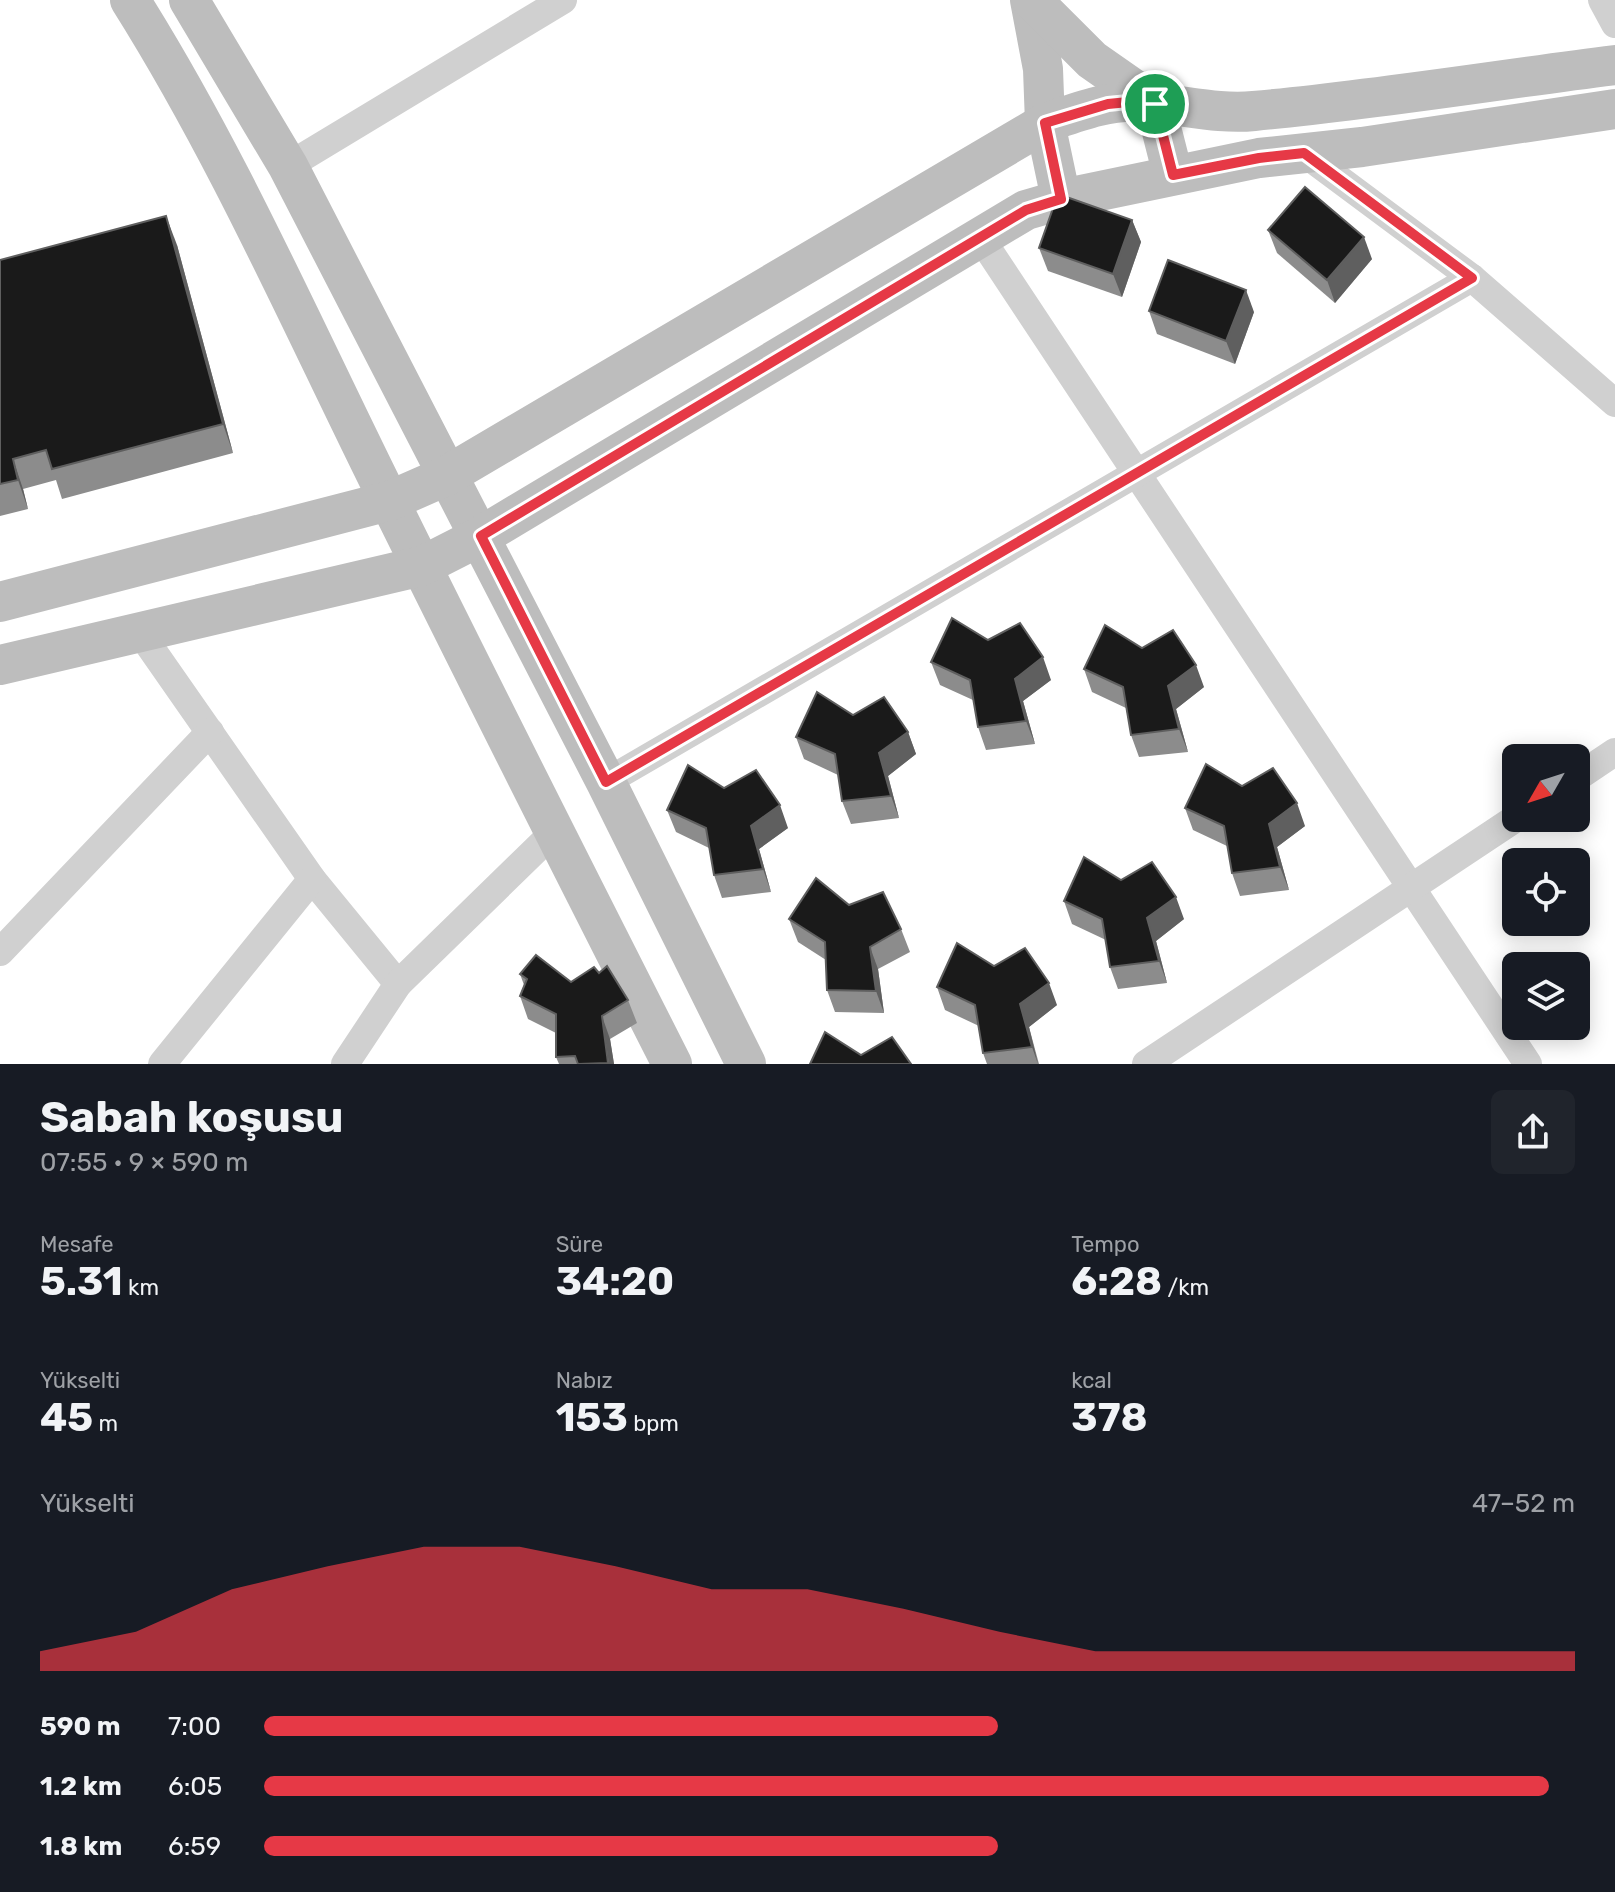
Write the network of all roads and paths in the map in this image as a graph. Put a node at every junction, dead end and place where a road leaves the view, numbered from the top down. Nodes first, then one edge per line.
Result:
1 (130, 0) edge
2 (189, 0) edge
3 (563, 0) edge
4 (1031, 0) edge
5 (1602, 0) edge
6 (1615, 24) edge
7 (1615, 65) edge
8 (1155, 104) junction
9 (1615, 109) edge
10 (1045, 123) junction
11 (1304, 153) junction
12 (288, 166) junction
13 (1173, 175) junction
14 (1061, 199) junction
15 (980, 237) junction
16 (1472, 278) junction
17 (1615, 403) edge
18 (1136, 474) junction
19 (446, 476) junction
20 (389, 501) junction
21 (481, 536) junction
22 (422, 566) junction
23 (0, 602) edge
24 (139, 631) junction
25 (0, 665) edge
26 (210, 732) junction
27 (1615, 752) edge
28 (1590, 769) edge
29 (606, 782) junction
30 (1502, 827) edge
31 (554, 832) junction
32 (312, 879) junction
33 (1411, 888) junction
34 (0, 952) edge
35 (398, 984) junction
36 (1176, 1056) edge
37 (162, 1064) edge
38 (345, 1064) edge
39 (672, 1064) edge
40 (746, 1064) edge
41 (1146, 1064) edge
42 (1528, 1064) edge

1 - 20 street
2 - 12 street
3 - 12 street
4 - 8 street
4 - 10 street
5 - 6 street
7 - 8 street
8 - 10 street
8 - 13 street
9 - 11 street
10 - 14 street
10 - 19 street
11 - 13 street
11 - 16 street
12 - 19 street
13 - 14 street
14 - 15 street
15 - 18 street
15 - 21 street
16 - 17 street
16 - 18 street
18 - 29 street
18 - 33 street
19 - 20 street
19 - 21 street
20 - 22 street
20 - 23 street
21 - 22 street
21 - 29 street
22 - 24 street
22 - 31 street
24 - 25 street
24 - 26 street
26 - 32 street
26 - 34 street
27 - 28 street
29 - 40 street
30 - 33 street
31 - 35 street
31 - 39 street
32 - 35 street
32 - 37 street
33 - 36 street
33 - 42 street
35 - 38 street
36 - 41 street

